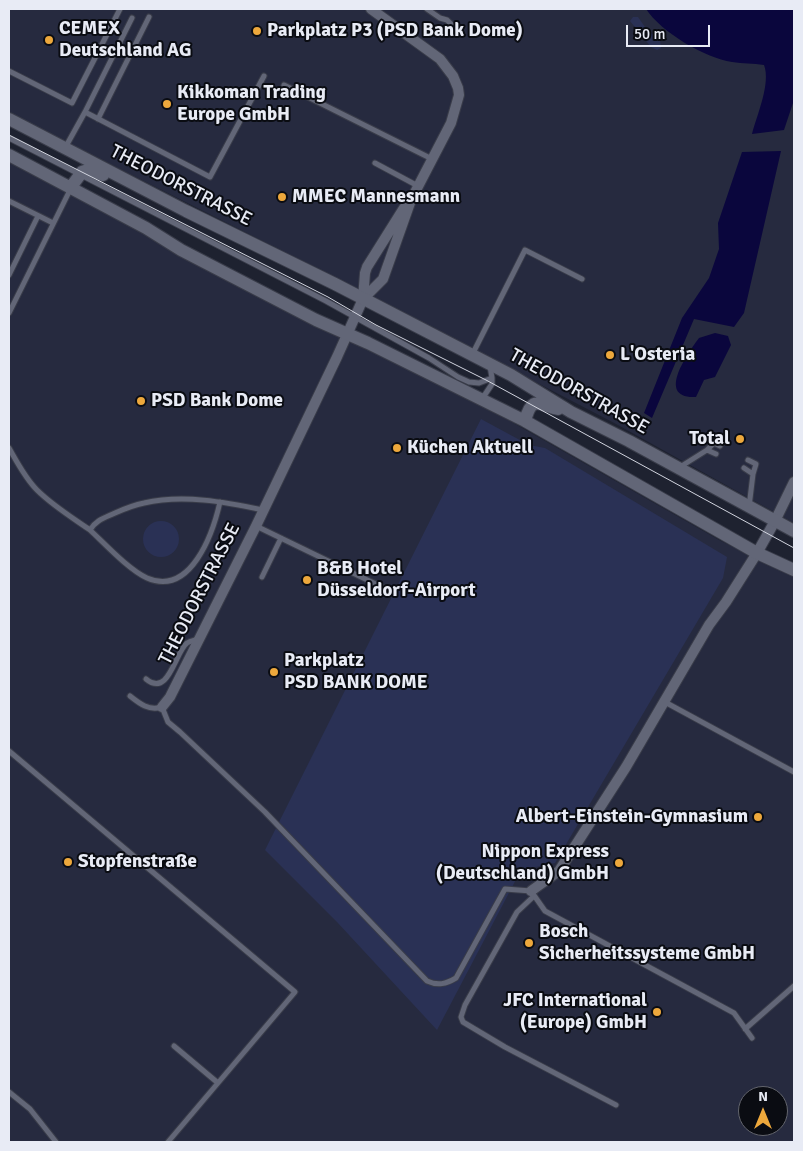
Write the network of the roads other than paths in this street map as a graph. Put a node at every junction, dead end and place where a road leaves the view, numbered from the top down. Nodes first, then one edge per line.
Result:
1 (120, 9) edge
2 (371, 9) edge
3 (427, 9) edge
4 (132, 18) dead end
5 (149, 18) dead end
6 (459, 32) dead end
7 (9, 71) edge
8 (264, 76) dead end
9 (284, 85) dead end
10 (85, 112) junction
11 (9, 119) edge
12 (98, 119) junction
13 (9, 138) edge
14 (65, 148) junction
15 (9, 155) edge
16 (432, 159) junction
17 (375, 163) dead end
18 (79, 174) junction
19 (116, 175) junction
20 (418, 186) junction
21 (71, 187) junction
22 (411, 200) junction
23 (9, 201) edge
24 (38, 216) junction
25 (53, 224) junction
26 (9, 275) edge
27 (582, 278) dead end
28 (363, 299) junction
29 (9, 313) edge
30 (354, 317) junction
31 (347, 333) junction
32 (472, 355) junction
33 (489, 364) junction
34 (492, 378) junction
35 (473, 396) junction
36 (571, 412) junction
37 (525, 422) junction
38 (720, 446) dead end
39 (9, 448) edge
40 (707, 450) junction
41 (716, 454) dead end
42 (748, 460) dead end
43 (677, 468) junction
44 (744, 468) dead end
45 (753, 474) junction
46 (794, 482) edge
47 (220, 502) junction
48 (749, 507) junction
49 (264, 510) junction
50 (775, 521) junction
51 (256, 526) junction
52 (90, 530) junction
53 (794, 531) edge
54 (281, 538) junction
55 (757, 553) junction
56 (794, 570) edge
57 (262, 577) dead end
58 (388, 590) dead end
59 (199, 639) junction
60 (146, 679) dead end
61 (130, 696) dead end
62 (663, 702) junction
63 (162, 708) junction
64 (9, 751) edge
65 (794, 772) edge
66 (532, 894) junction
67 (794, 986) edge
68 (745, 1029) junction
69 (752, 1038) dead end
70 (174, 1046) dead end
71 (218, 1083) junction
72 (9, 1092) edge
73 (616, 1105) dead end
74 (56, 1142) edge
75 (168, 1142) edge

1 - 7 lane
2 - 16 street
3 - 6 lane
4 - 10 lane
5 - 12 lane
8 - 12 lane
9 - 16 lane
10 - 12 lane
10 - 14 lane
11 - 14 main road, THEODORSTRASSE
13 - 18 lane
14 - 19 main road, THEODORSTRASSE
15 - 21 main road
16 - 20 street
17 - 20 lane
18 - 19 main road
18 - 21 main road
18 - 30 lane
19 - 28 main road, THEODORSTRASSE
20 - 22 street
21 - 25 lane
21 - 31 main road
22 - 28 street
22 - 28 street
23 - 24 lane
24 - 25 lane
24 - 26 lane
25 - 29 lane
27 - 32 lane
28 - 30 street, THEODORSTRASSE
28 - 32 main road, THEODORSTRASSE
30 - 31 street, THEODORSTRASSE
30 - 34 lane
31 - 35 main road
31 - 49 street, THEODORSTRASSE
32 - 33 main road, THEODORSTRASSE
33 - 34 lane
33 - 36 main road, THEODORSTRASSE
34 - 35 lane
35 - 37 main road
36 - 37 main road
36 - 43 main road, THEODORSTRASSE
37 - 55 main road
38 - 40 lane
39 - 52 lane
40 - 41 lane
40 - 43 lane
42 - 45 lane
43 - 48 main road, THEODORSTRASSE
44 - 45 lane
45 - 48 lane
46 - 50 street
47 - 49 lane
47 - 52 lane
47 - 52 lane
48 - 50 main road, THEODORSTRASSE
49 - 51 street, THEODORSTRASSE
50 - 53 main road, THEODORSTRASSE
50 - 55 street
51 - 54 lane
51 - 59 street, THEODORSTRASSE
54 - 57 lane
54 - 58 lane
55 - 56 main road
55 - 62 street
59 - 60 lane
59 - 63 street, THEODORSTRASSE
61 - 63 lane
62 - 65 lane
62 - 66 street
63 - 66 lane
64 - 71 lane
66 - 68 lane
66 - 73 lane
67 - 68 lane
68 - 69 lane
70 - 71 lane
71 - 75 lane
72 - 74 lane

